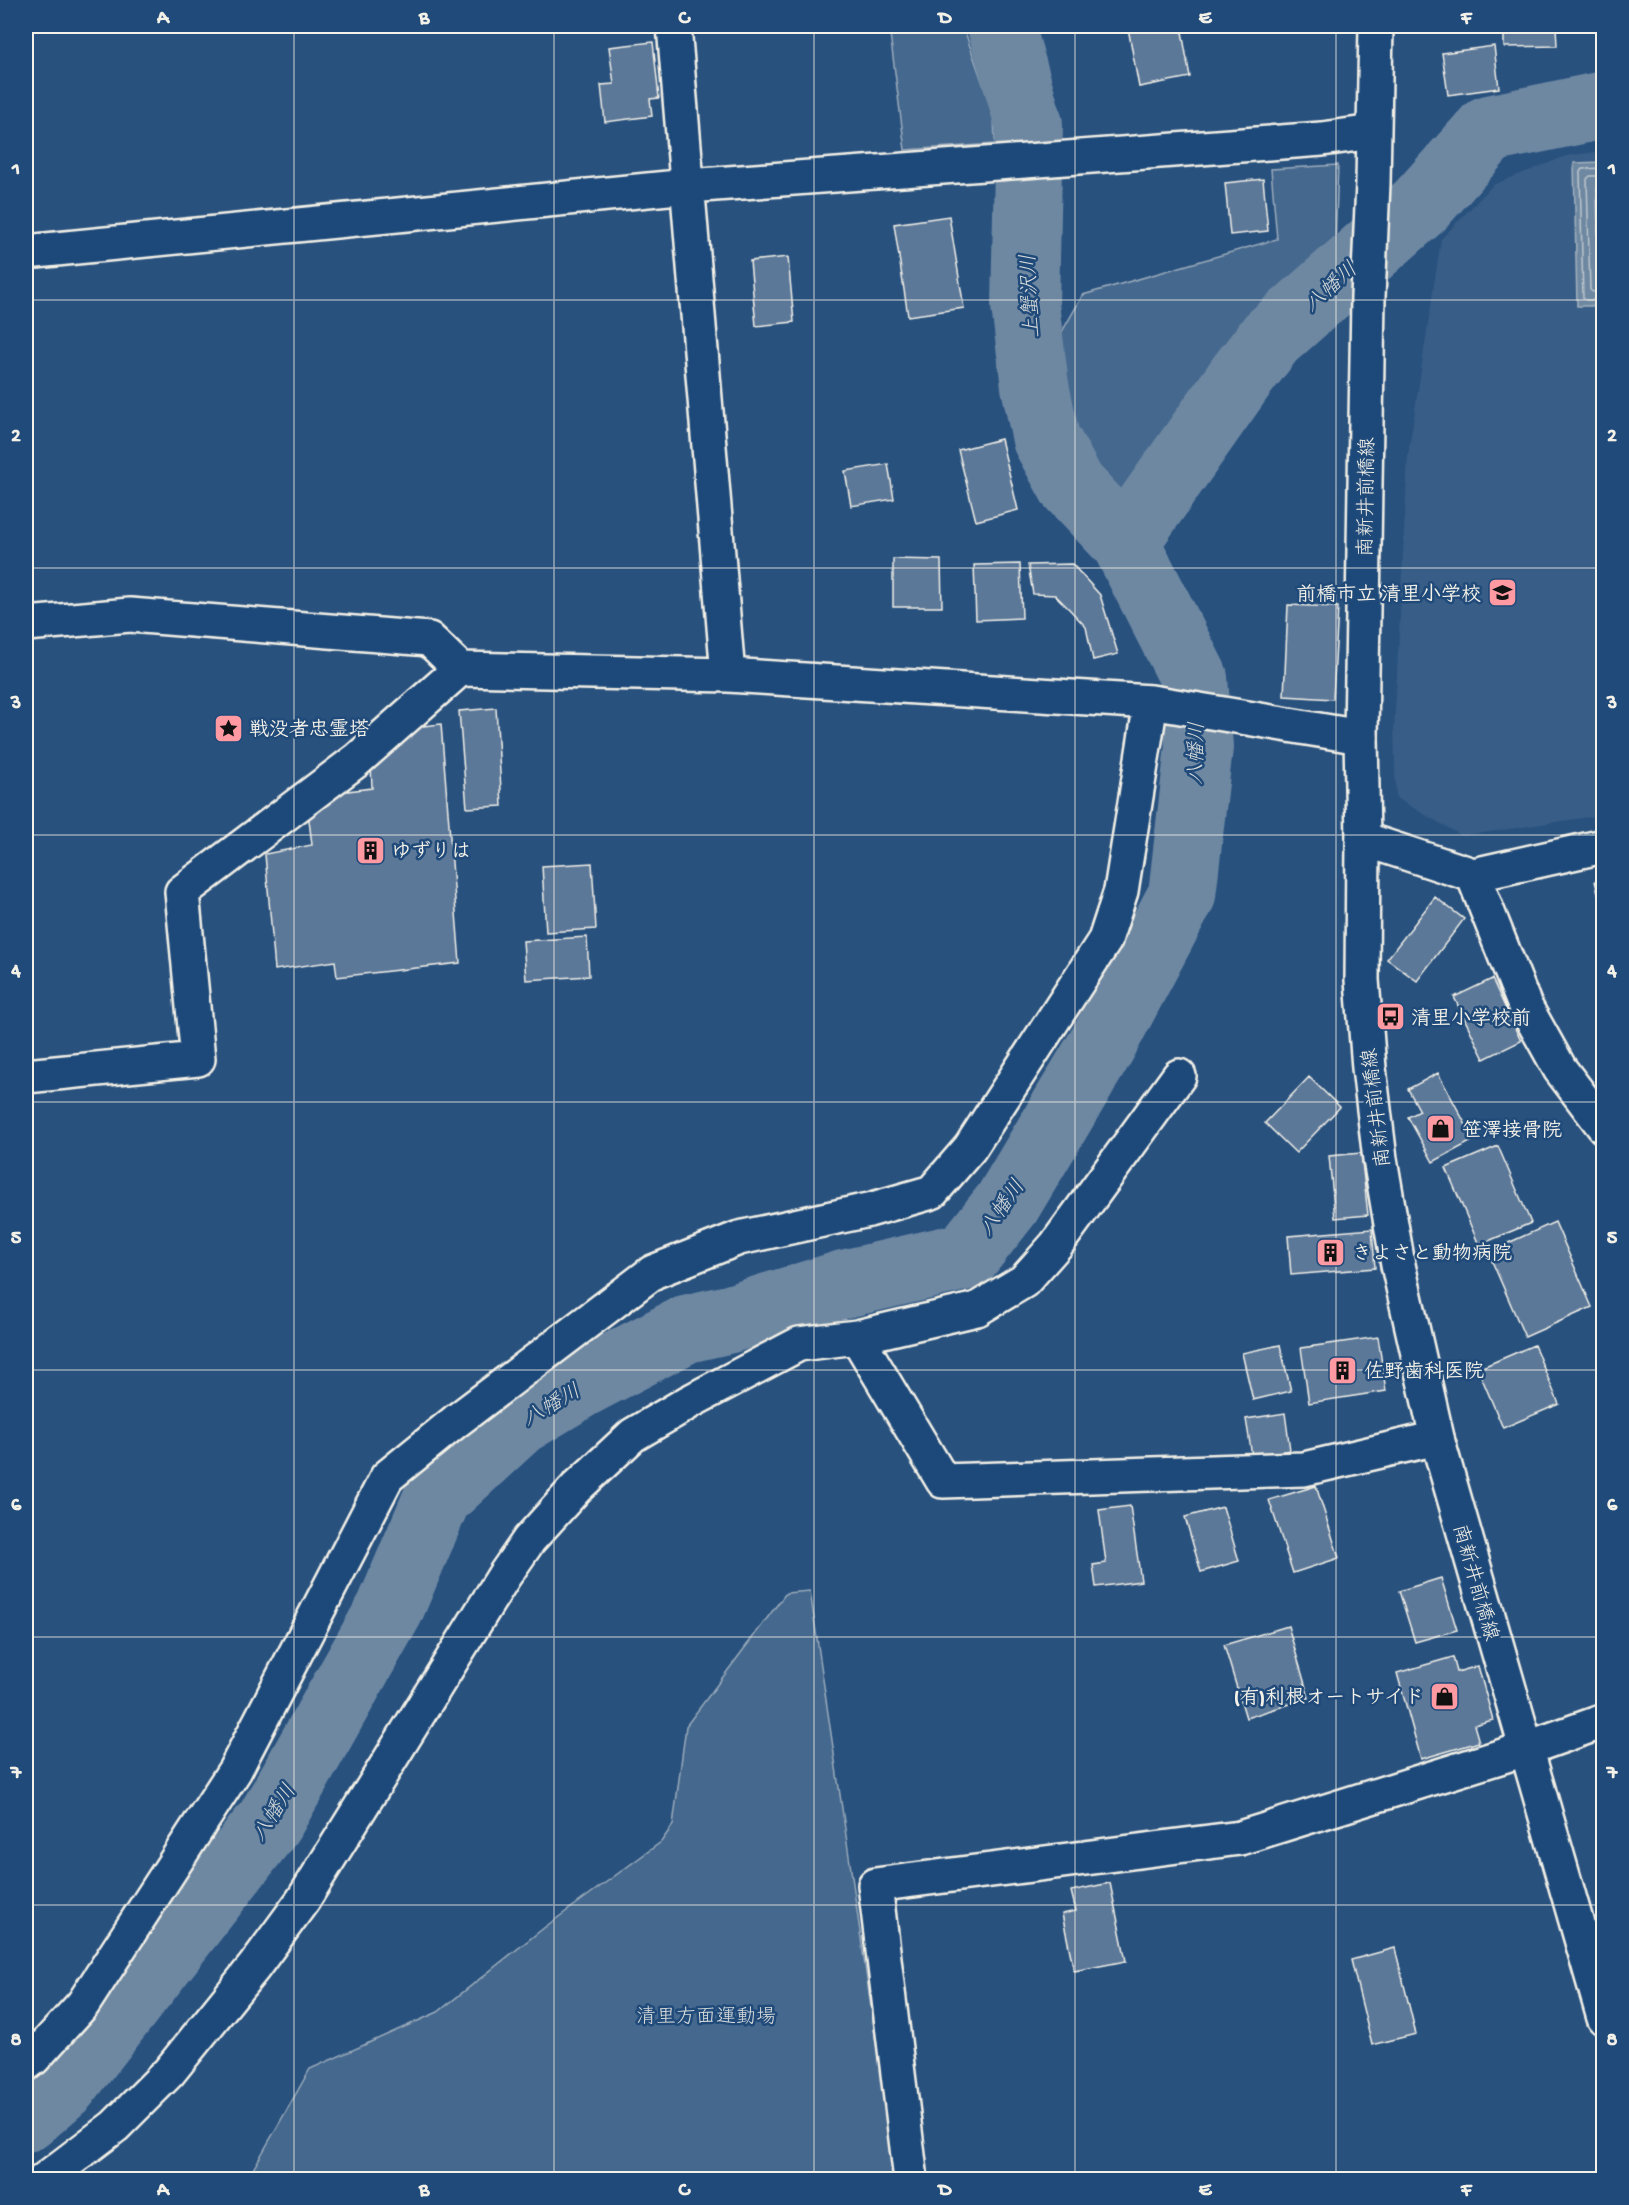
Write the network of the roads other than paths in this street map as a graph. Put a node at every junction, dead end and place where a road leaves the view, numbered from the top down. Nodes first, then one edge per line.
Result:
1 (674, 26) edge
2 (1376, 26) edge
3 (1373, 132) junction
4 (688, 186) junction
5 (26, 252) edge
6 (26, 624) edge
7 (460, 669) junction
8 (728, 675) junction
9 (1160, 704) junction
10 (1361, 737) junction
11 (1363, 839) junction
12 (1604, 846) edge
13 (1473, 875) junction
14 (26, 1076) edge
15 (1179, 1076) dead end
16 (1604, 1127) edge
17 (857, 1337) junction
18 (1437, 1438) junction
19 (1604, 1721) edge
20 (1525, 1749) junction
21 (1604, 2018) edge
22 (26, 2064) edge
23 (44, 2180) edge
24 (911, 2180) edge

1 - 4 street
2 - 3 street, 南新井前橋線
3 - 4 street
3 - 10 street, 南新井前橋線
4 - 5 street
4 - 8 street
6 - 7 street
7 - 8 street
7 - 14 street
8 - 9 street
9 - 10 street
9 - 22 street
10 - 11 street, 南新井前橋線
11 - 13 street
11 - 18 street, 南新井前橋線
12 - 13 street
13 - 16 street
15 - 17 street
17 - 18 street
17 - 23 street
18 - 20 street, 南新井前橋線
19 - 20 street
20 - 21 street, 南新井前橋線
20 - 24 street

